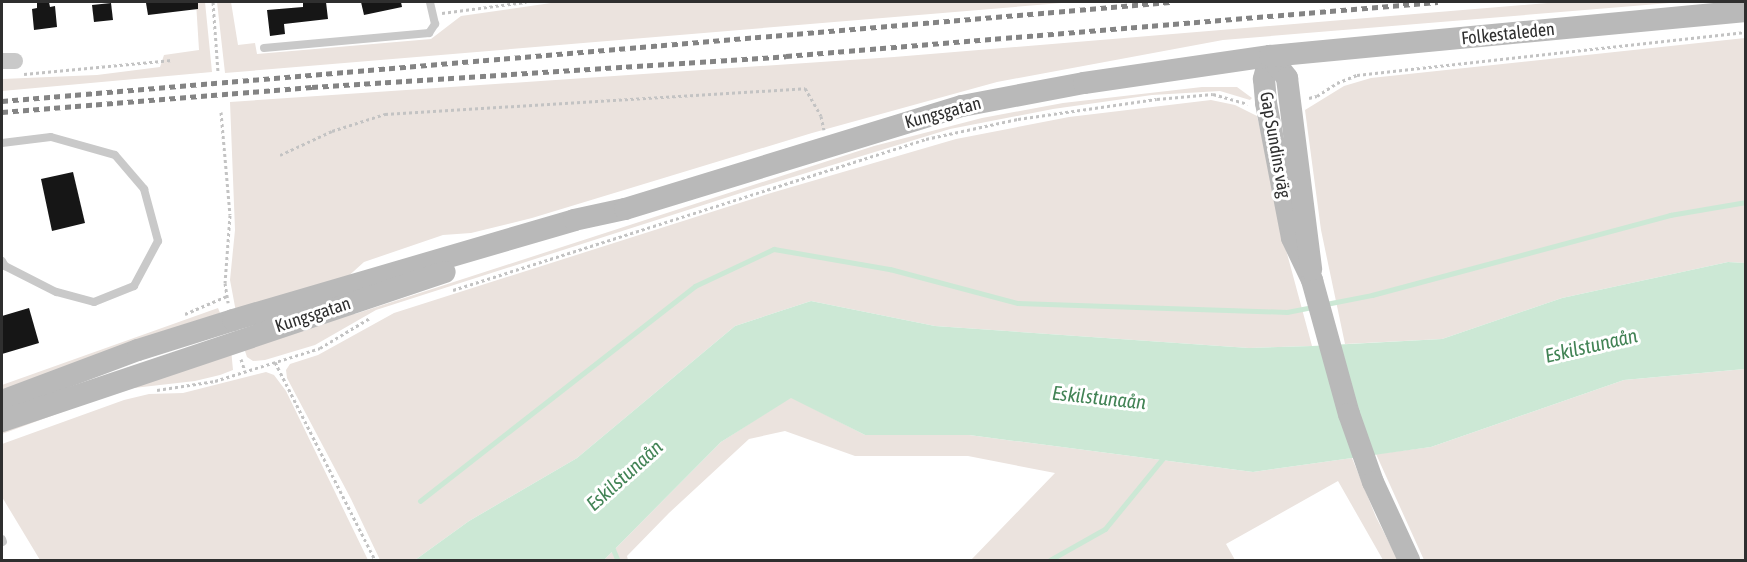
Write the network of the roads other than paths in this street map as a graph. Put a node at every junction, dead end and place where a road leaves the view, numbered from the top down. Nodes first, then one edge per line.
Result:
1 (430, 2) edge
2 (1746, 11) edge
3 (264, 48) dead end
4 (1270, 56) junction
5 (2, 143) edge
6 (2, 261) edge
7 (236, 330) junction
8 (2, 401) edge
9 (2, 421) edge
10 (1409, 561) edge

1 - 3 lane
2 - 4 main road, Folkestaleden
4 - 7 main road, Kungsgatan
4 - 10 main road, Gap Sundins väg
5 - 6 lane
7 - 8 main road, Kungsgatan
7 - 9 main road, Kungsgatan

